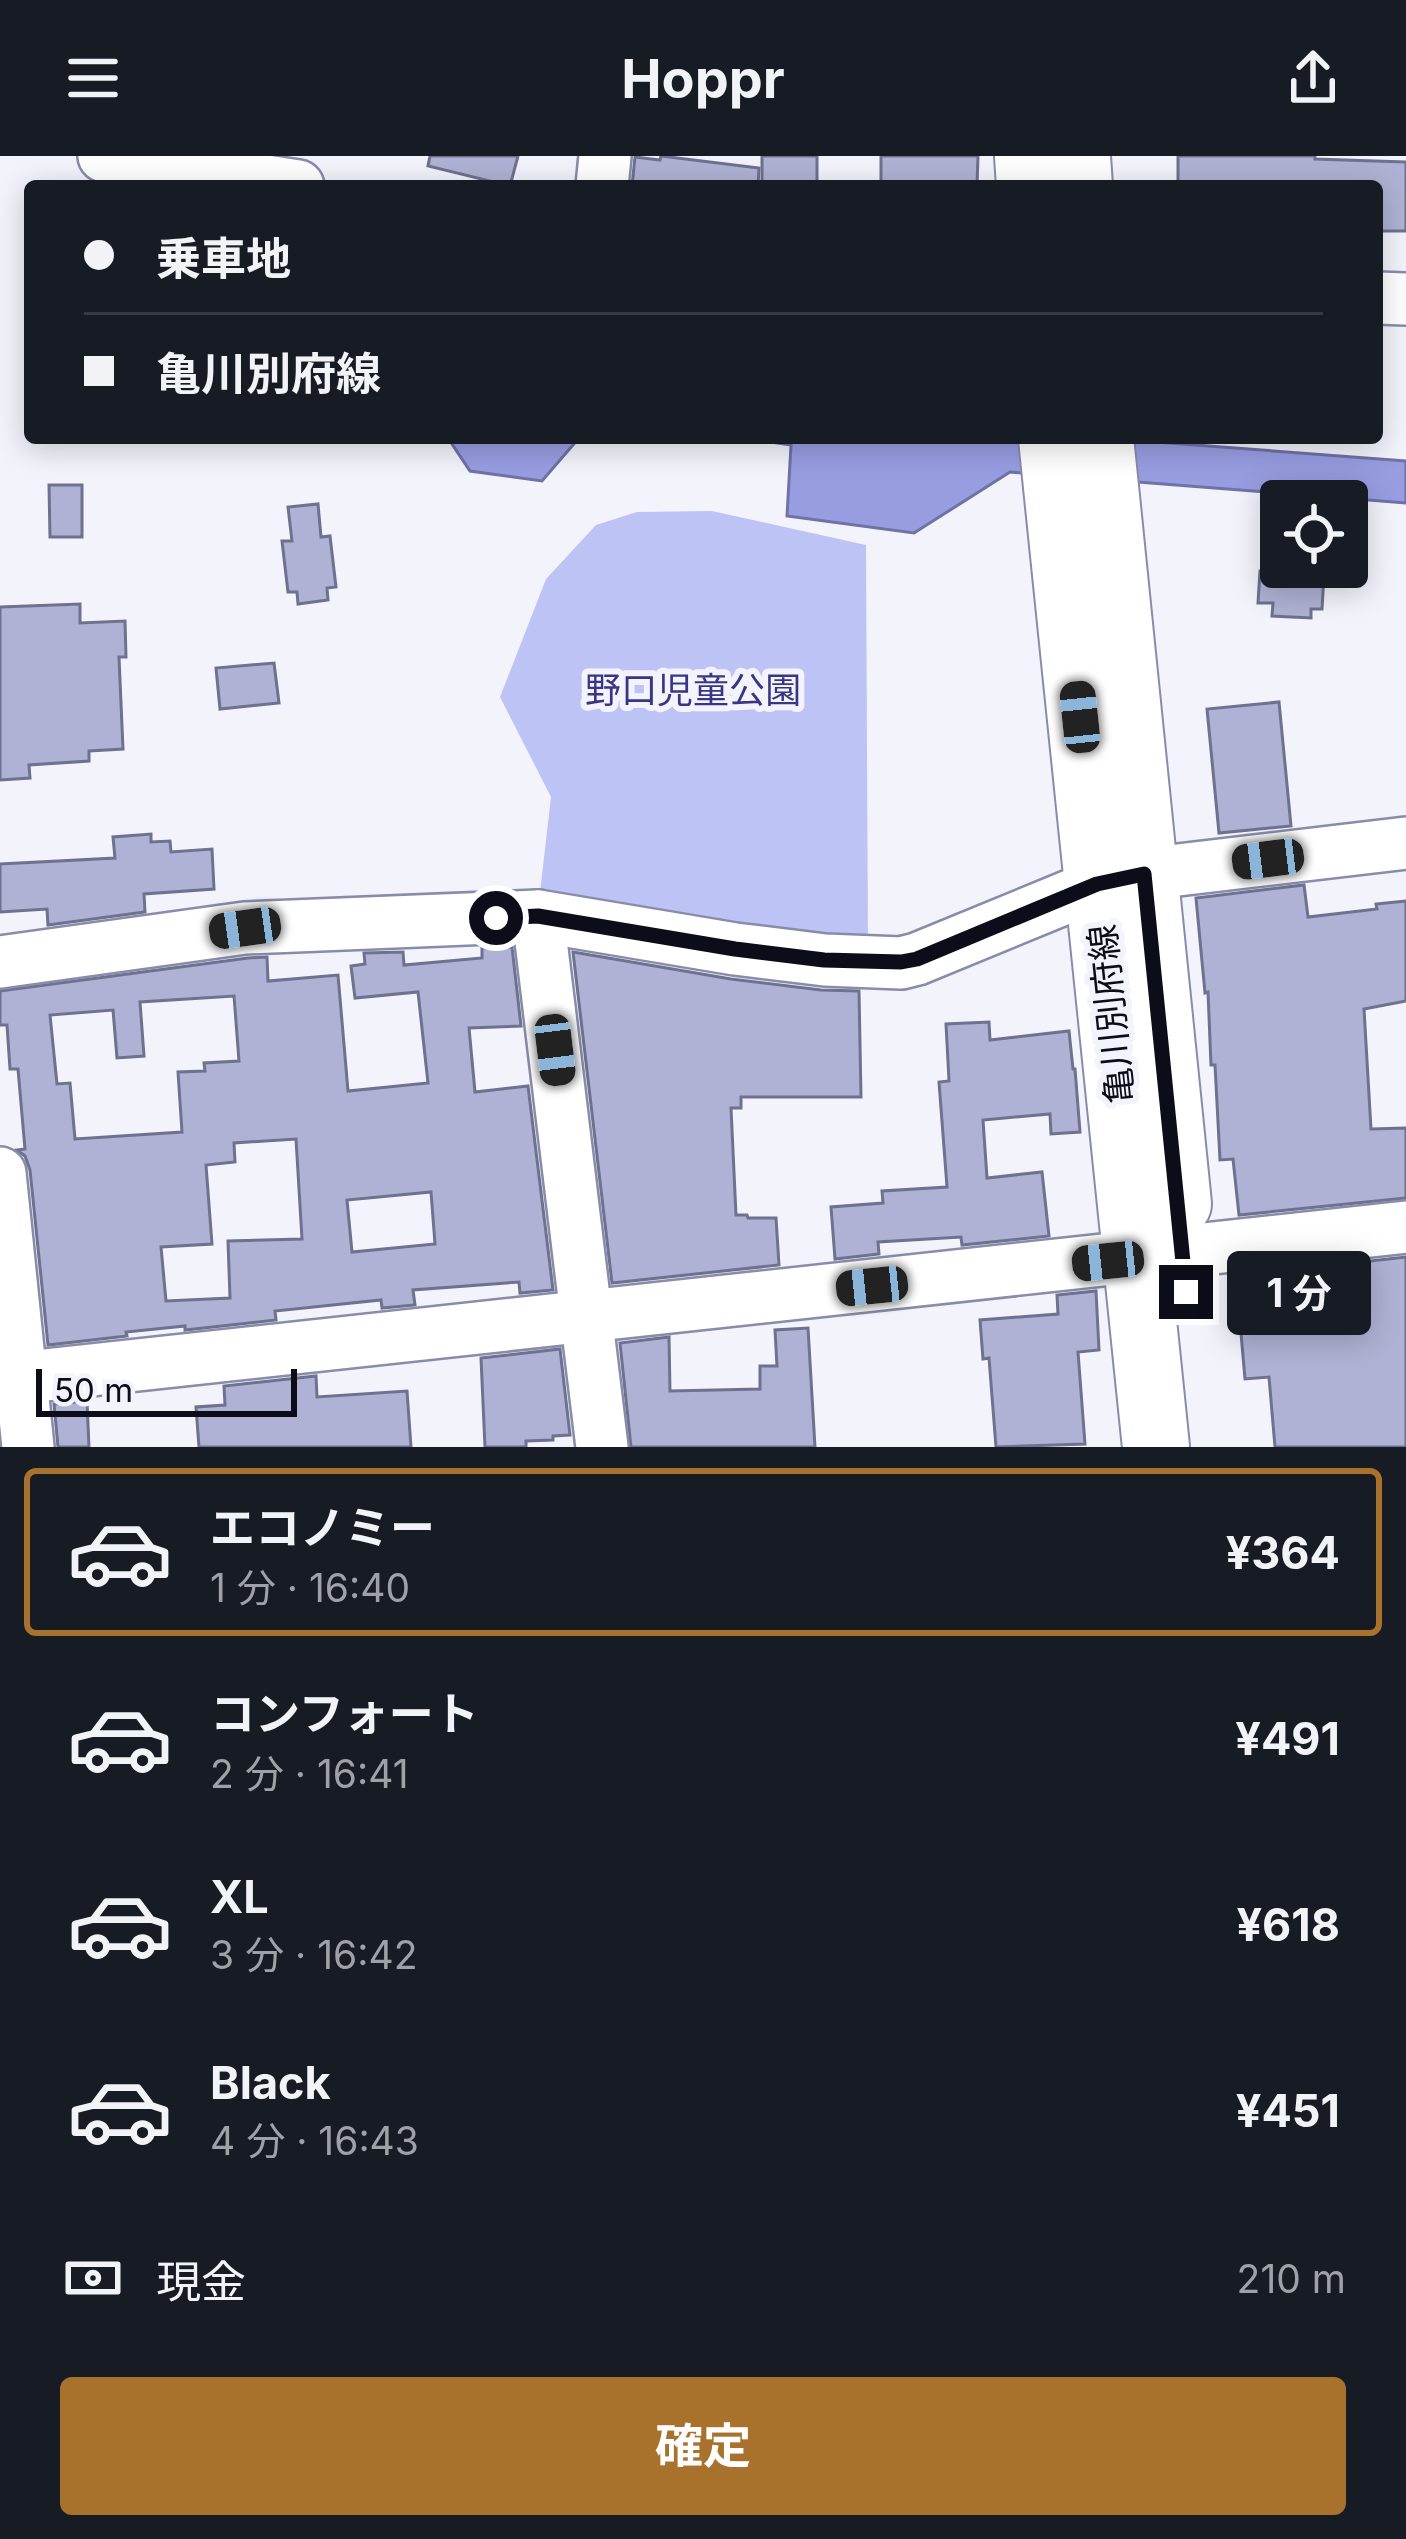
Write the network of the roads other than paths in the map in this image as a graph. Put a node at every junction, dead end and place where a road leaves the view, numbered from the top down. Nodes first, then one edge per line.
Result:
1 (104, 156) edge
2 (259, 180) edge
3 (1054, 444) edge
4 (1099, 444) edge
5 (1087, 549) junction
6 (1406, 843) edge
7 (1121, 879) junction
8 (538, 916) junction
9 (0, 962) edge
10 (0, 1173) edge
11 (1406, 1227) edge
12 (1160, 1255) junction
13 (588, 1317) junction
14 (10, 1379) edge
15 (28, 1447) edge
16 (602, 1447) edge
17 (1156, 1447) edge
18 (1201, 1447) edge

1 - 2 street
3 - 5 main road, 亀川別府線
4 - 5 main road, 亀川別府線
5 - 7 main road, 亀川別府線
6 - 7 street
7 - 8 street
7 - 12 main road, 亀川別府線
8 - 9 street
8 - 13 street
10 - 14 street
11 - 12 street
12 - 13 street
12 - 17 main road, 亀川別府線
12 - 18 main road, 亀川別府線
13 - 14 street
13 - 16 street
14 - 15 street

